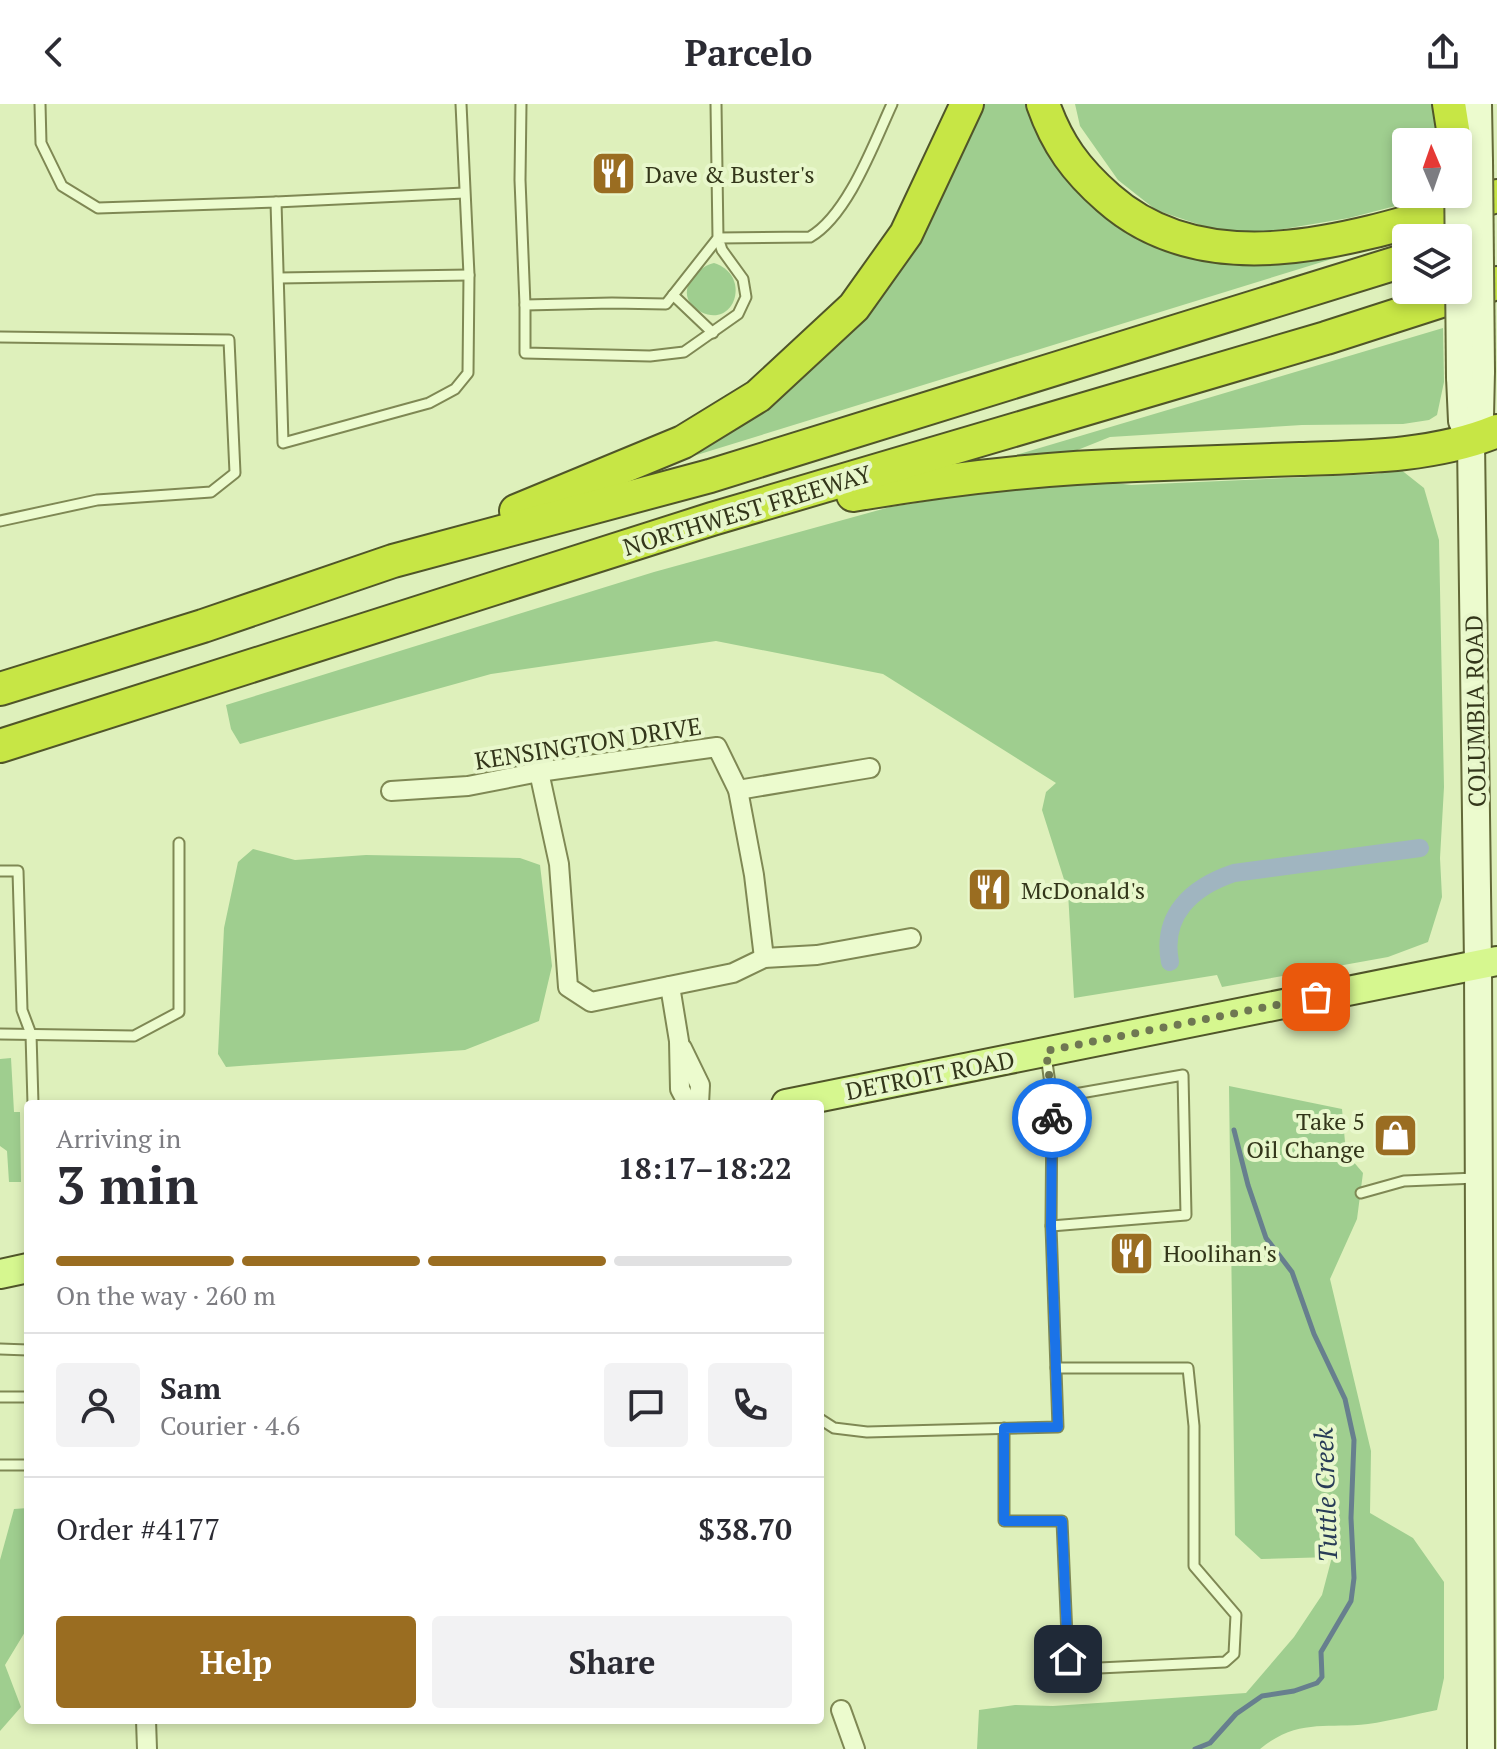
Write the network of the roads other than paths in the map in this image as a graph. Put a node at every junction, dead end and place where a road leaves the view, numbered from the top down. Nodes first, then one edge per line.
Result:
1 (40, 104) edge
2 (461, 104) edge
3 (521, 104) edge
4 (716, 104) edge
5 (892, 104) edge
6 (967, 104) edge
7 (1043, 104) edge
8 (1449, 104) edge
9 (1461, 104) edge
10 (1478, 104) edge
11 (1455, 128) edge
12 (1461, 128) edge
13 (1471, 128) edge
14 (464, 193) junction
15 (1497, 196) edge
16 (276, 202) junction
17 (1464, 208) edge
18 (1497, 232) edge
19 (718, 238) junction
20 (1472, 240) edge
21 (1392, 264) edge
22 (469, 275) junction
23 (279, 278) junction
24 (1497, 283) edge
25 (673, 295) junction
26 (525, 305) junction
27 (713, 333) junction
28 (0, 337) edge
29 (1484, 437) edge
30 (712, 519) junction
31 (0, 521) edge
32 (393, 561) junction
33 (0, 689) edge
34 (0, 746) edge
35 (870, 768) dead end
36 (539, 772) junction
37 (738, 790) junction
38 (391, 791) dead end
39 (179, 843) dead end
40 (0, 871) edge
41 (911, 938) dead end
42 (764, 958) junction
43 (1488, 962) edge
44 (670, 986) junction
45 (0, 1034) edge
46 (31, 1034) junction
47 (679, 1041) junction
48 (1046, 1051) junction
49 (1052, 1098) junction
50 (33, 1100) edge
51 (686, 1100) edge
52 (699, 1100) edge
53 (806, 1100) edge
54 (1479, 1177) junction
55 (1361, 1193) dead end
56 (1051, 1226) junction
57 (24, 1269) edge
58 (0, 1274) edge
59 (0, 1349) edge
60 (24, 1350) edge
61 (1056, 1368) junction
62 (0, 1397) edge
63 (24, 1397) edge
64 (824, 1422) edge
65 (1004, 1428) junction
66 (0, 1465) edge
67 (24, 1465) edge
68 (841, 1710) dead end
69 (146, 1724) edge
70 (1484, 1741) edge
71 (147, 1749) edge
72 (855, 1749) edge

1 - 16 lane
2 - 14 lane
3 - 26 lane
4 - 19 lane
5 - 19 lane
6 - 32 highway
7 - 15 highway
8 - 11 highway
9 - 12 main road, COLUMBIA ROAD
10 - 13 main road, COLUMBIA ROAD
14 - 16 lane
14 - 22 lane
16 - 23 lane
17 - 29 main road, COLUMBIA ROAD, bridge
18 - 20 highway
19 - 25 lane
19 - 27 lane
21 - 32 highway, NORTHWEST FREEWAY
22 - 23 lane
22 - 23 lane
24 - 30 highway, NORTHWEST FREEWAY
25 - 26 lane
25 - 27 lane
26 - 27 lane
28 - 31 lane
29 - 30 highway
29 - 43 main road, COLUMBIA ROAD
30 - 34 highway, NORTHWEST FREEWAY
32 - 33 highway, NORTHWEST FREEWAY
35 - 37 street
36 - 37 street, KENSINGTON DRIVE
36 - 38 street, KENSINGTON DRIVE
36 - 44 street
37 - 42 street, KENSINGTON DRIVE
39 - 46 lane
40 - 46 lane
41 - 42 street
42 - 44 street
43 - 48 main road, DETROIT ROAD
43 - 54 main road, COLUMBIA ROAD
44 - 47 street
45 - 46 lane
46 - 50 lane
47 - 51 street
47 - 52 street
48 - 49 lane
48 - 53 main road, DETROIT ROAD
49 - 56 lane
49 - 56 lane
54 - 55 lane
54 - 70 main road, COLUMBIA ROAD
56 - 61 lane
57 - 58 main road
59 - 60 lane
61 - 65 lane
61 - 65 lane
62 - 63 lane
64 - 65 lane
66 - 67 lane
68 - 72 street
69 - 71 street

